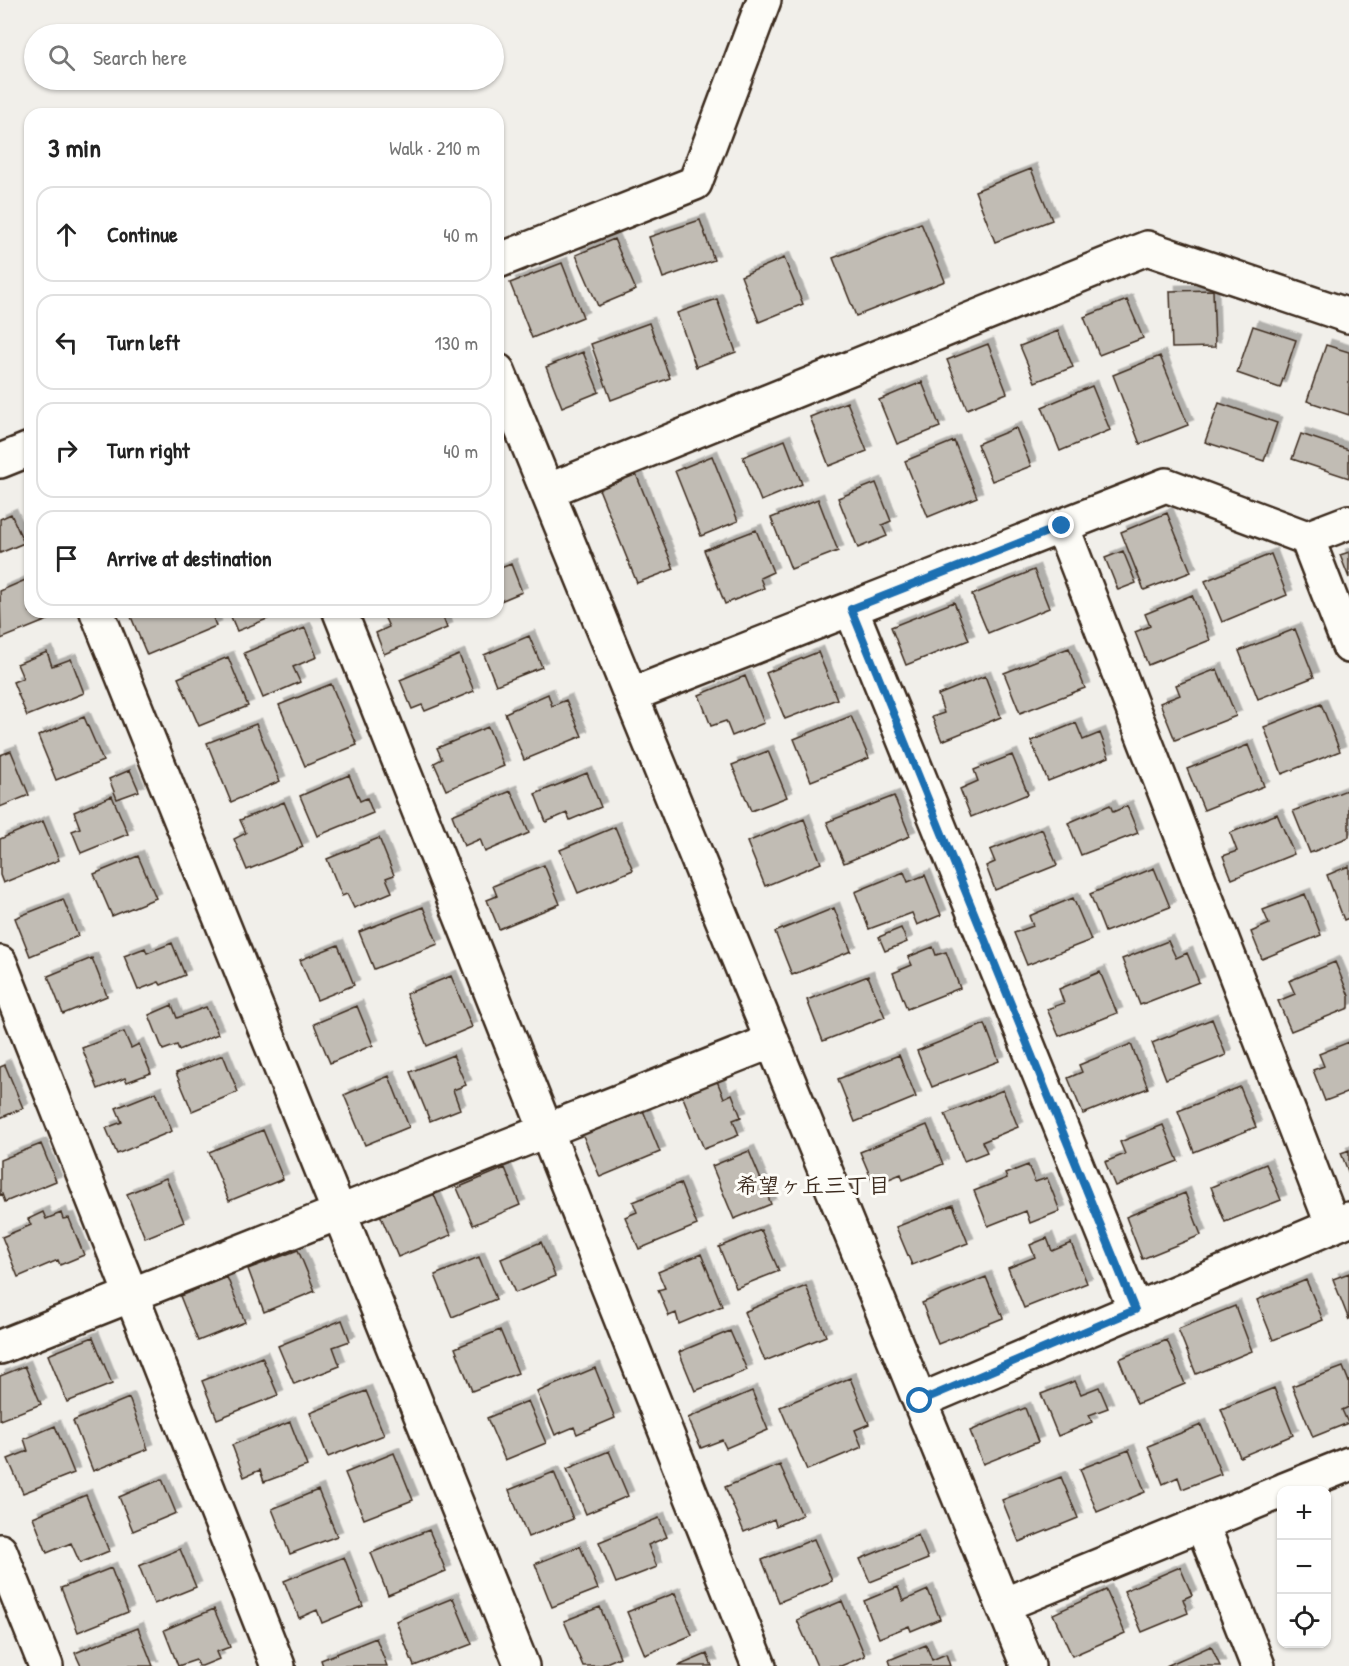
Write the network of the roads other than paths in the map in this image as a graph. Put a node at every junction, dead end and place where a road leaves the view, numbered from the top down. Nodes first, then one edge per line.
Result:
1 (764, 0) edge
2 (504, 259) edge
3 (1349, 316) edge
4 (504, 386) edge
5 (24, 451) edge
6 (0, 461) edge
7 (547, 491) junction
8 (1349, 522) edge
9 (1062, 526) junction
10 (1307, 538) junction
11 (851, 609) junction
12 (100, 618) edge
13 (342, 618) edge
14 (1349, 646) edge
15 (631, 696) junction
16 (0, 963) edge
17 (772, 1041) junction
18 (548, 1131) junction
19 (340, 1213) junction
20 (1341, 1223) edge
21 (131, 1295) junction
22 (1135, 1310) junction
23 (0, 1347) edge
24 (920, 1401) junction
25 (1349, 1464) edge
26 (1295, 1486) edge
27 (1277, 1493) edge
28 (1202, 1524) junction
29 (0, 1551) edge
30 (1003, 1605) junction
31 (46, 1666) edge
32 (278, 1666) edge
33 (522, 1666) edge
34 (759, 1666) edge
35 (1028, 1666) edge
36 (1258, 1666) edge

1 - 2 street
3 - 7 street
4 - 7 street
5 - 6 street
7 - 15 street
8 - 10 street
9 - 10 street
9 - 11 street
9 - 20 street
10 - 14 street
11 - 15 street
11 - 22 street
12 - 19 street
13 - 18 street
15 - 17 street
16 - 21 street
17 - 18 street
17 - 24 street
18 - 19 street
18 - 34 street
19 - 21 street
19 - 33 street
20 - 22 street
21 - 23 street
21 - 32 street
22 - 24 street
24 - 30 street
25 - 26 street
27 - 28 street
28 - 30 street
28 - 36 street
29 - 31 street
30 - 35 street

